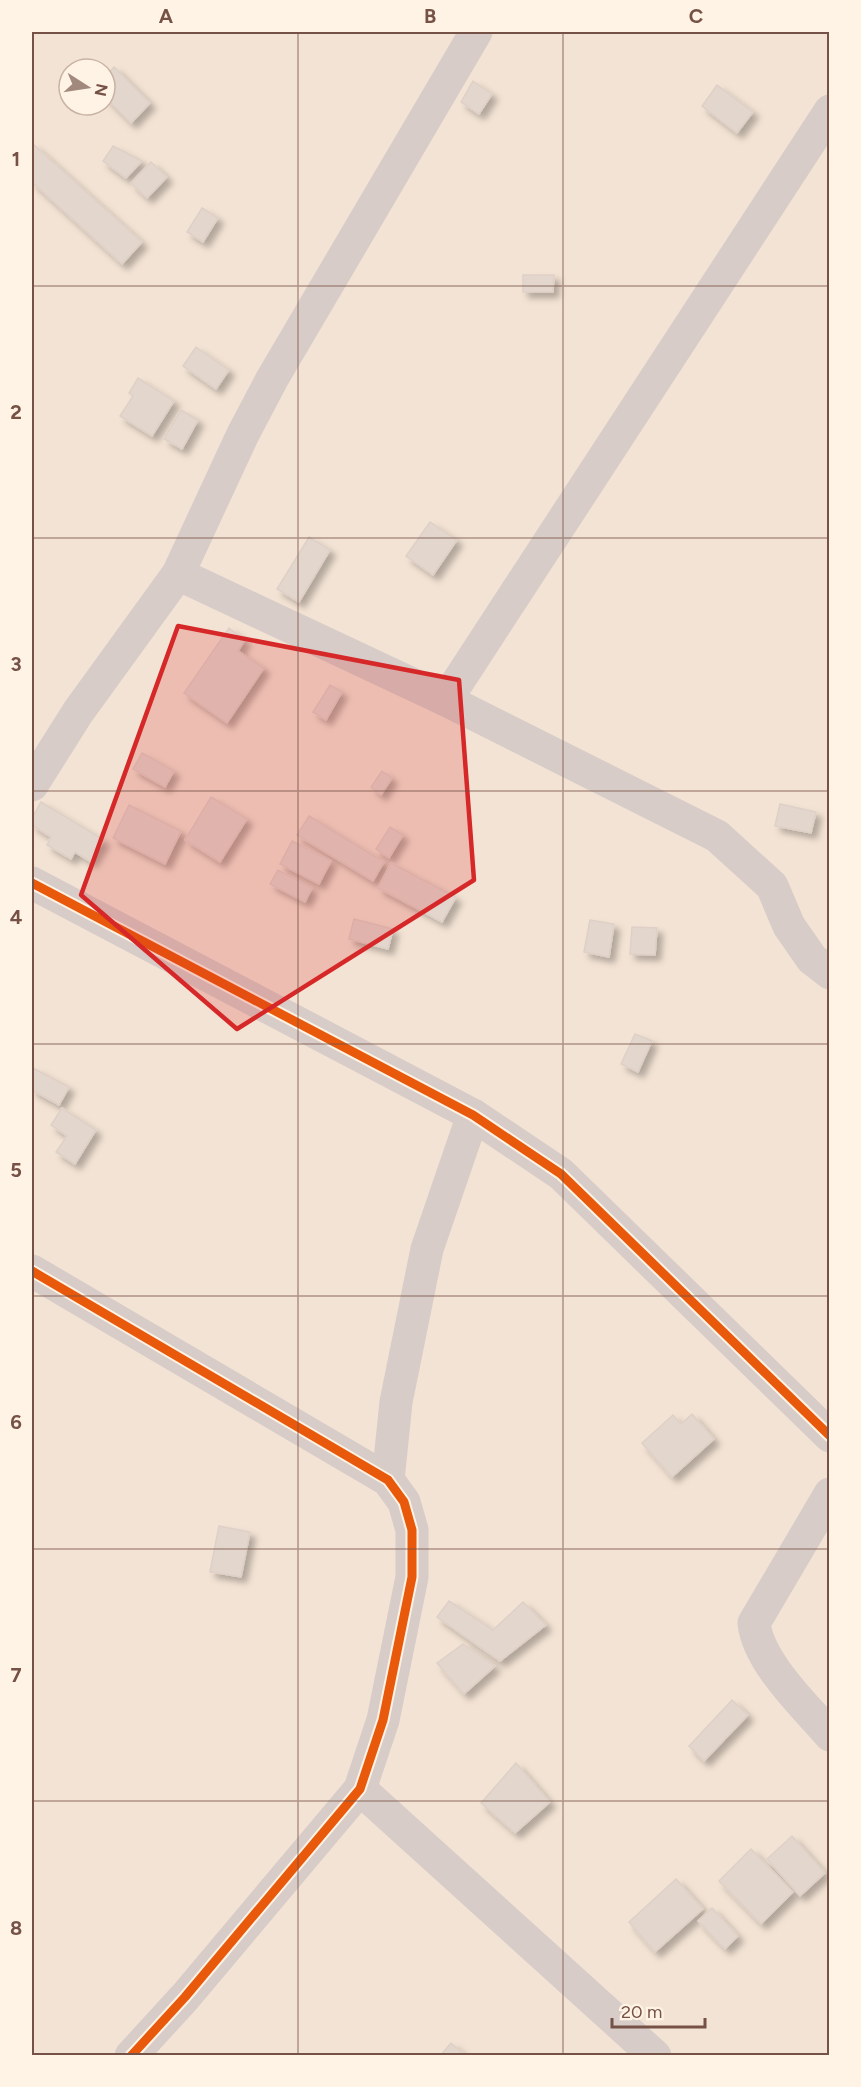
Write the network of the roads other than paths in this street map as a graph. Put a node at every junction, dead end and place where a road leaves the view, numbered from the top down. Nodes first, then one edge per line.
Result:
1 (476, 32) edge
2 (830, 111) edge
3 (178, 574) junction
4 (446, 700) junction
5 (32, 785) edge
6 (32, 883) edge
7 (830, 972) edge
8 (473, 1115) junction
9 (32, 1271) edge
10 (830, 1436) edge
11 (388, 1480) junction
12 (830, 1494) edge
13 (830, 1736) edge
14 (360, 1789) junction
15 (131, 2055) edge
16 (655, 2055) edge

1 - 3 street
2 - 4 street
3 - 4 street
3 - 5 street
4 - 7 street
6 - 8 street
8 - 10 street
8 - 11 street
9 - 11 street
11 - 14 street
12 - 13 street
14 - 15 street
14 - 16 street

